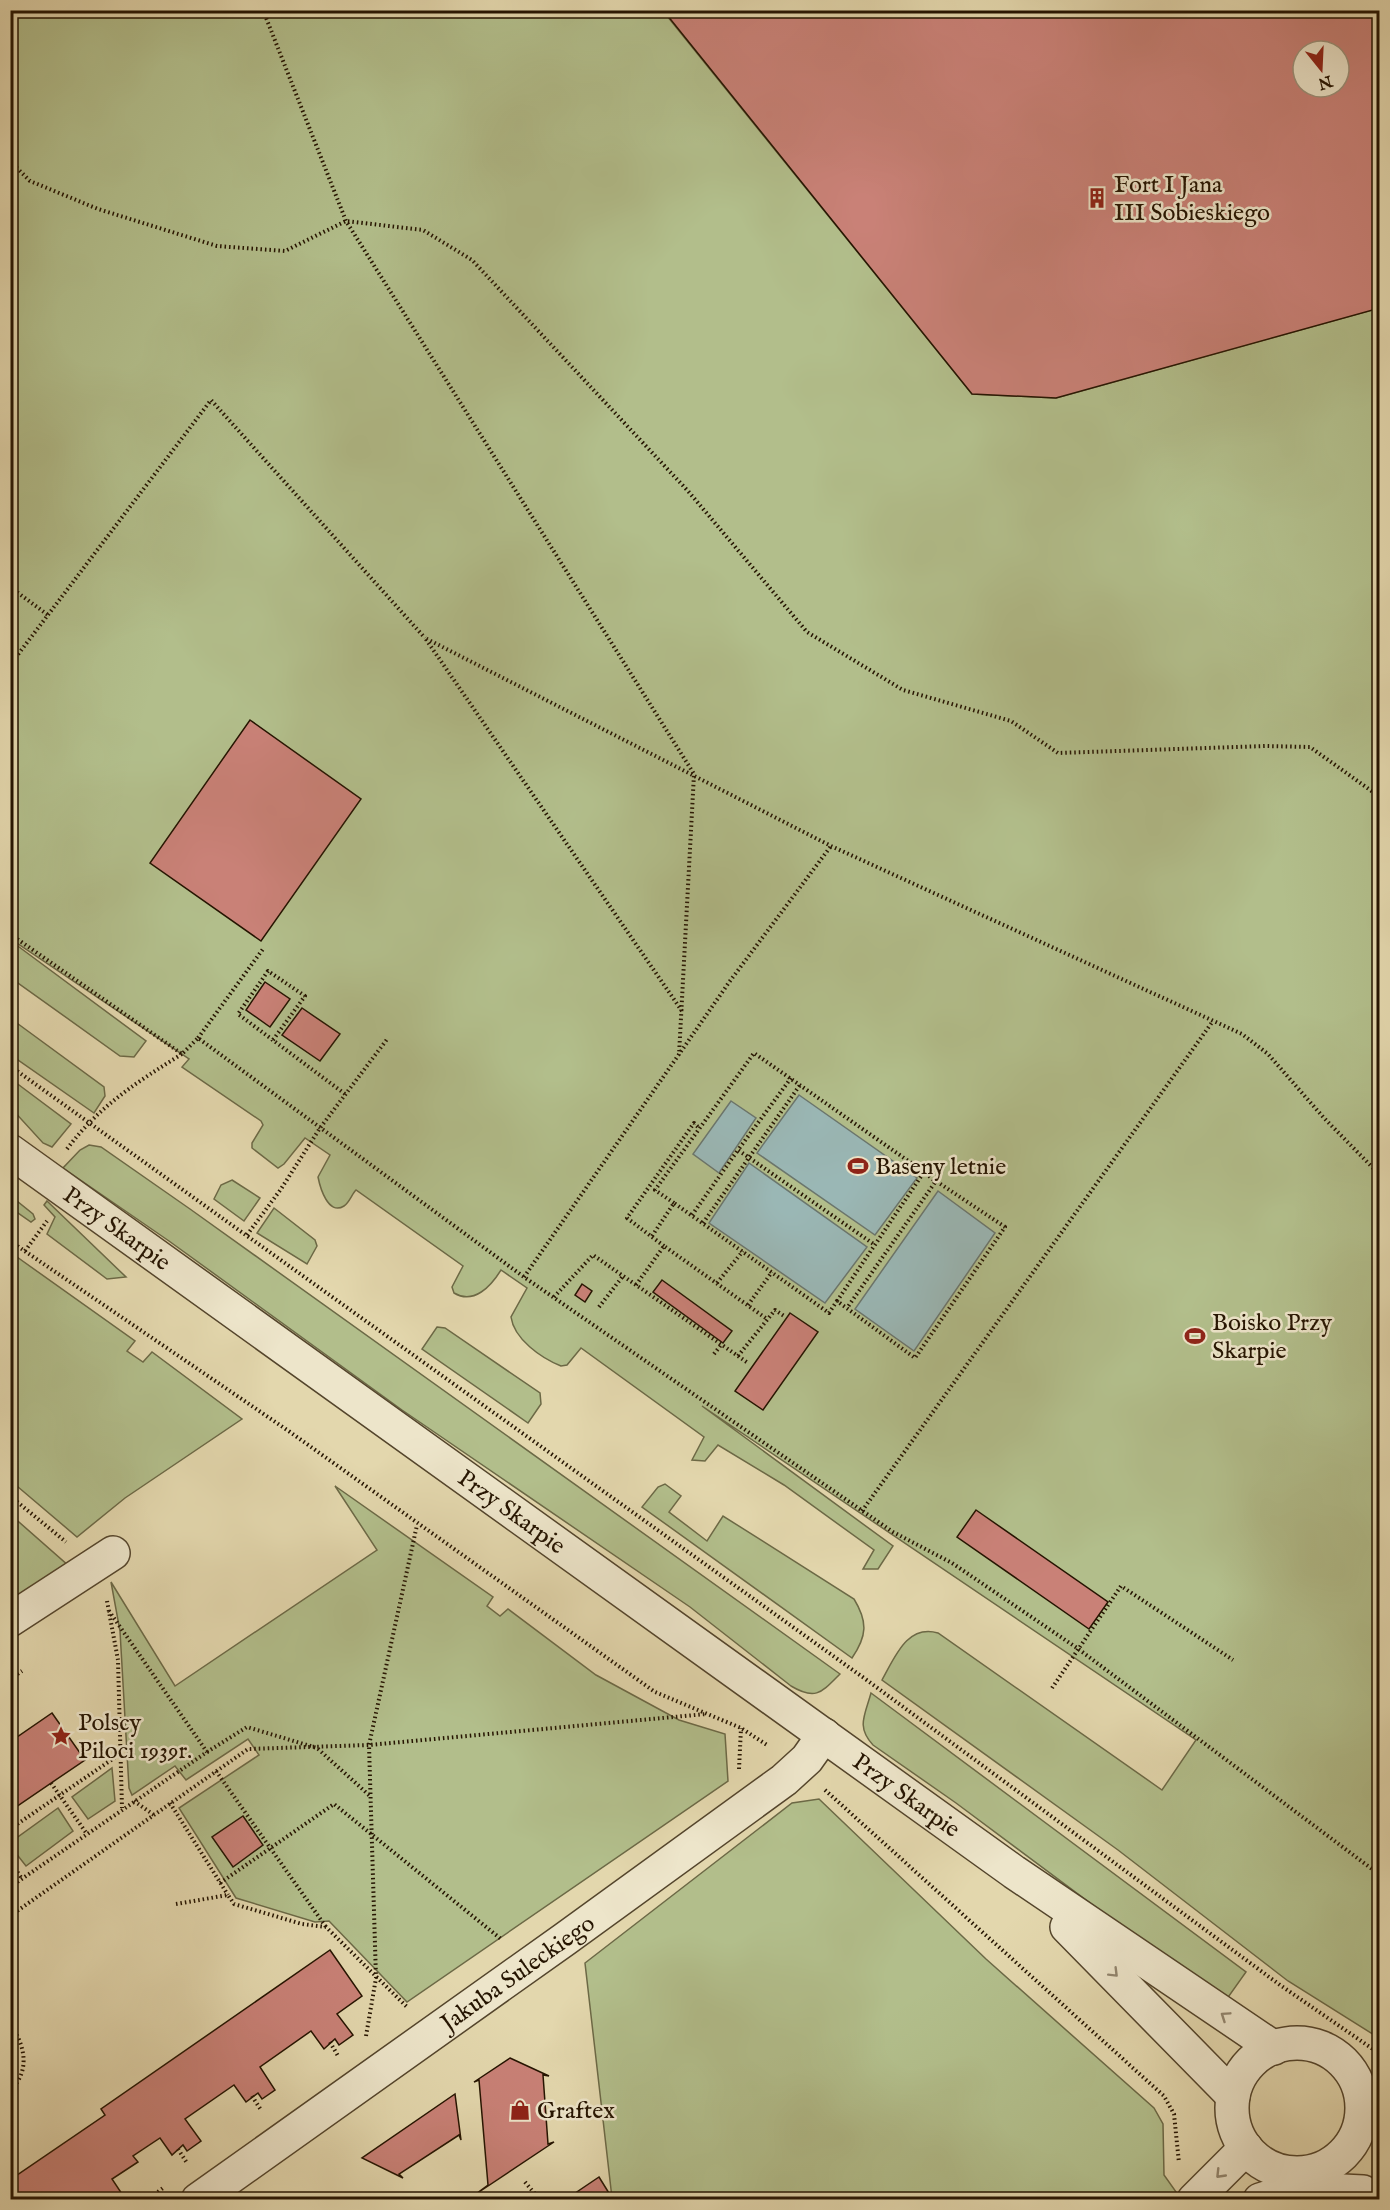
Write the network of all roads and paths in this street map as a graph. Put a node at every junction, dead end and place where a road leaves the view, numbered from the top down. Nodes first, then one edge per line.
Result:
1 (263, 10) edge
2 (10, 161) edge
3 (346, 221) junction
4 (10, 587) edge
5 (48, 615) junction
6 (426, 638) junction
7 (10, 665) edge
8 (694, 774) junction
9 (1380, 797) edge
10 (831, 846) junction
11 (10, 934) edge
12 (263, 949) dead end
13 (682, 1011) junction
14 (1213, 1020) junction
15 (198, 1038) junction
16 (388, 1038) dead end
17 (273, 1040) junction
18 (182, 1054) junction
19 (679, 1055) junction
20 (10, 1066) edge
21 (790, 1078) junction
22 (800, 1085) junction
23 (345, 1094) junction
24 (87, 1121) junction
25 (320, 1128) junction
26 (700, 1128) junction
27 (738, 1150) junction
28 (10, 1151) edge
29 (749, 1156) junction
30 (924, 1172) junction
31 (1380, 1175) edge
32 (46, 1176) junction
33 (936, 1181) junction
34 (674, 1203) junction
35 (45, 1215) dead end
36 (692, 1215) junction
37 (703, 1223) junction
38 (247, 1235) junction
39 (652, 1236) junction
40 (10, 1241) edge
41 (875, 1245) junction
42 (664, 1246) junction
43 (25, 1251) junction
44 (742, 1251) junction
45 (772, 1272) junction
46 (623, 1276) junction
47 (525, 1277) junction
48 (717, 1283) junction
49 (636, 1285) junction
50 (554, 1297) junction
51 (837, 1301) junction
52 (748, 1305) junction
53 (599, 1307) dead end
54 (847, 1308) junction
55 (784, 1316) dead end
56 (767, 1319) junction
57 (721, 1345) junction
58 (714, 1354) dead end
59 (738, 1356) junction
60 (748, 1363) dead end
61 (10, 1496) edge
62 (862, 1511) junction
63 (417, 1525) junction
64 (101, 1561) junction
65 (109, 1611) junction
66 (10, 1620) edge
67 (1077, 1648) junction
68 (1233, 1660) dead end
69 (22, 1671) dead end
70 (10, 1679) edge
71 (1052, 1688) dead end
72 (706, 1714) junction
73 (824, 1736) junction
74 (369, 1745) junction
75 (317, 1748) junction
76 (207, 1752) junction
77 (120, 1754) junction
78 (797, 1770) junction
79 (216, 1771) junction
80 (51, 1783) dead end
81 (60, 1796) junction
82 (370, 1796) junction
83 (134, 1801) junction
84 (170, 1803) junction
85 (122, 1809) junction
86 (154, 1815) junction
87 (10, 1829) edge
88 (87, 1834) junction
89 (372, 1835) junction
90 (270, 1848) junction
91 (10, 1861) edge
92 (1014, 1872) junction
93 (1380, 1875) edge
94 (22, 1879) junction
95 (220, 1883) junction
96 (10, 1887) edge
97 (228, 1896) junction
98 (176, 1904) dead end
99 (10, 1916) edge
100 (326, 1927) junction
101 (508, 1944) dead end
102 (376, 1978) junction
103 (412, 2012) dead end
104 (10, 2023) edge
105 (330, 2042) dead end
106 (365, 2046) dead end
107 (1274, 2048) junction
108 (1380, 2054) edge
109 (341, 2062) dead end
110 (10, 2091) edge
111 (252, 2096) dead end
112 (1233, 2097) junction
113 (265, 2116) dead end
114 (1371, 2126) edge
115 (1246, 2148) junction
116 (178, 2149) dead end
117 (1177, 2151) dead end
118 (1329, 2165) junction
119 (1276, 2170) junction
120 (525, 2182) dead end
121 (194, 2184) edge
122 (1368, 2196) edge
123 (540, 2199) edge
124 (1194, 2199) edge
125 (1248, 2199) edge
126 (1260, 2199) edge

1 - 3 path
2 - 3 path
3 - 8 path
3 - 9 path
4 - 5 path
5 - 6 path
5 - 7 path
6 - 8 path
6 - 13 path
8 - 10 path
8 - 13 path
10 - 14 path
10 - 19 path
11 - 18 path
12 - 15 path
13 - 19 path
14 - 31 path
14 - 62 path
15 - 18 path
15 - 25 path
16 - 23 path
17 - 17 path
17 - 23 path
18 - 24 path
19 - 47 path
20 - 24 path
21 - 22 path
21 - 26 path
21 - 27 path
22 - 29 path
22 - 30 path
23 - 25 path
24 - 32 path
24 - 38 path
25 - 38 path
25 - 47 path
26 - 34 path
26 - 39 path
27 - 29 path
27 - 36 path
28 - 32 street, Przy Skarpie
29 - 37 path
29 - 41 path
30 - 33 path
30 - 41 path
32 - 73 street, Przy Skarpie
33 - 54 path
33 - 54 path
34 - 36 path
34 - 39 path
35 - 43 path
36 - 37 path
37 - 44 path
38 - 108 path
39 - 42 path
40 - 43 path
41 - 51 path
42 - 48 path
42 - 49 path
43 - 63 path
44 - 45 path
44 - 48 path
45 - 51 path
45 - 52 path
46 - 49 path
46 - 50 path
46 - 53 path
47 - 50 path
48 - 52 path
49 - 57 path
50 - 62 path
51 - 54 path
52 - 56 path
55 - 56 path
56 - 59 path
57 - 58 path
57 - 59 path
59 - 60 path
61 - 64 path
62 - 67 path
63 - 72 path
63 - 74 path
64 - 65 path
64 - 66 street
65 - 76 path
65 - 77 path
67 - 68 path
67 - 71 path
67 - 93 path
69 - 70 path
72 - 74 path
72 - 78 path
73 - 78 street, Jakuba Suleckiego
73 - 92 street, Przy Skarpie
74 - 75 path
74 - 82 path
75 - 76 path
75 - 79 path
75 - 82 path
76 - 83 path
77 - 81 path
77 - 85 path
78 - 117 path
78 - 121 street, Jakuba Suleckiego
79 - 84 path
79 - 90 path
80 - 81 path
81 - 87 path
81 - 88 path
82 - 89 path
83 - 85 path
83 - 86 path
84 - 86 path
84 - 95 path
85 - 88 path
86 - 99 path
88 - 94 path
89 - 90 path
89 - 101 path
89 - 102 path
90 - 95 path
90 - 100 path
91 - 94 path
107 -> 92 street, Przy Skarpie
92 -> 112 street, Przy Skarpie
94 - 96 path
95 - 97 path
97 - 98 path
97 - 100 path
100 - 102 path
102 - 103 path
102 - 106 path
104 - 110 path
105 - 109 path
107 - 112 street
107 - 114 street
111 - 113 path
112 - 115 street
114 - 118 street
115 - 119 street
115 -> 124 street
116 - 121 path
118 - 119 street
118 - 122 street
119 - 125 street
120 - 123 path
122 - 126 street

